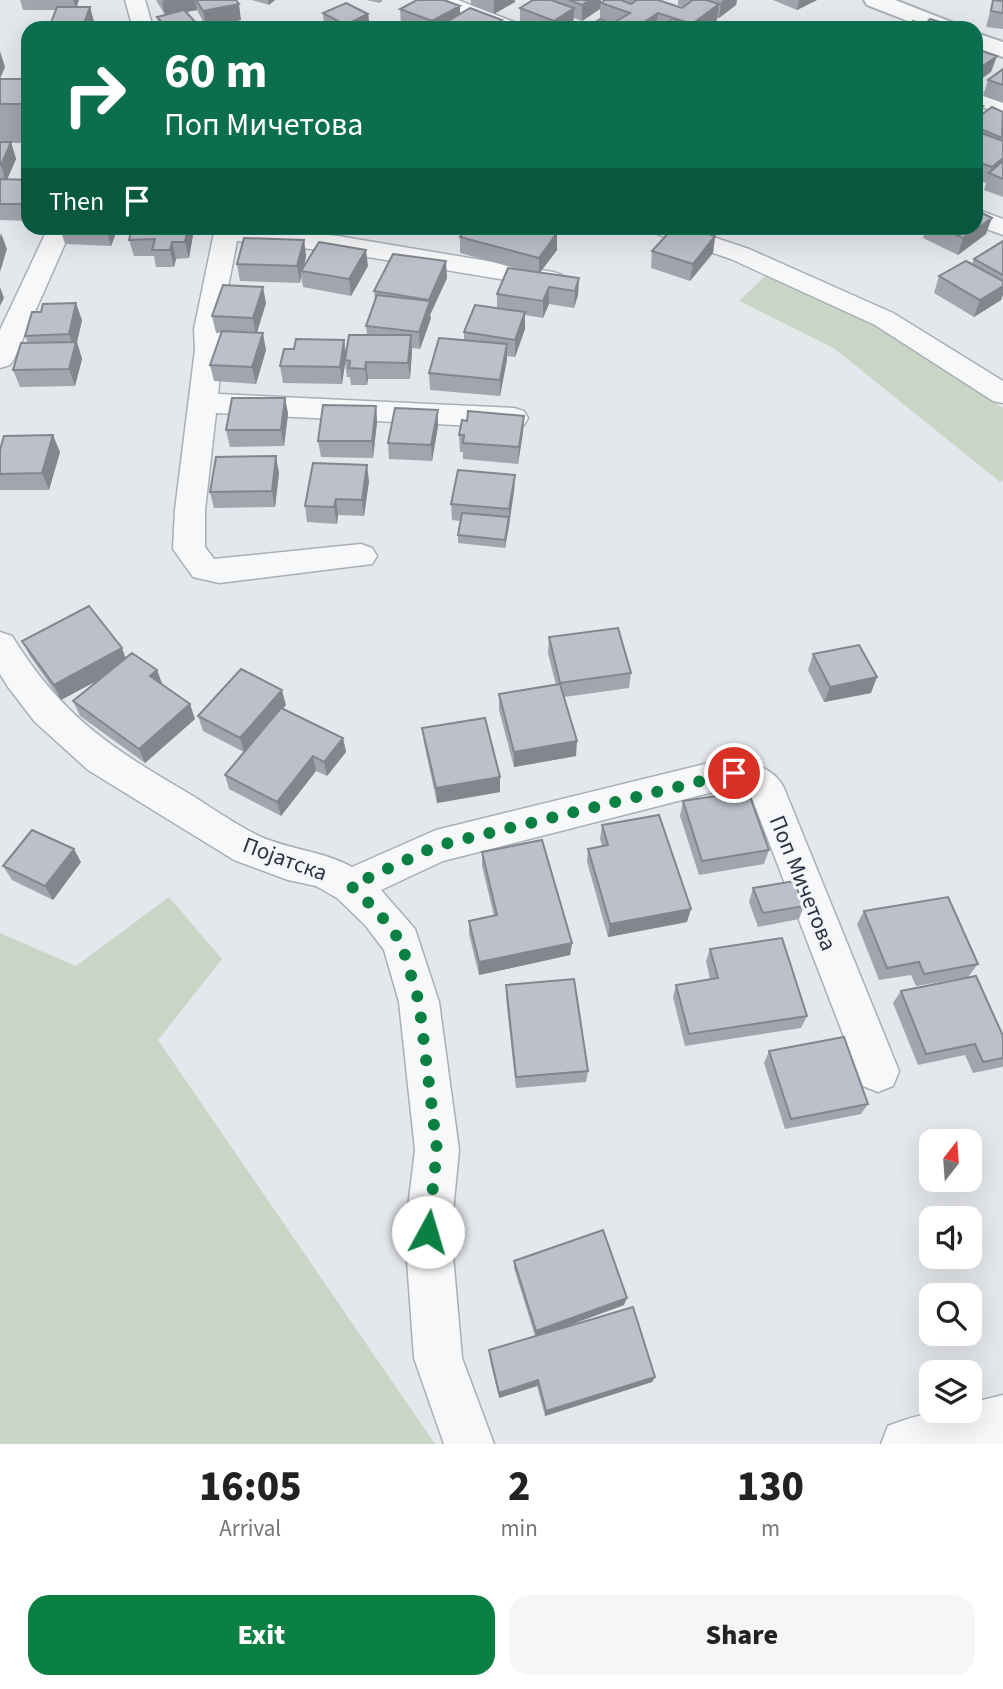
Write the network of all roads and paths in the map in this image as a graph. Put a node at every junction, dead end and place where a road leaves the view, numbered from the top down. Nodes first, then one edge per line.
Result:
1 (135, 0) edge
2 (440, 0) edge
3 (875, 0) edge
4 (141, 21) edge
5 (494, 21) edge
6 (928, 21) edge
7 (983, 43) edge
8 (1003, 50) edge
9 (983, 100) edge
10 (1003, 107) edge
11 (983, 219) edge
12 (1003, 229) edge
13 (57, 235) edge
14 (226, 235) edge
15 (267, 235) edge
16 (684, 235) edge
17 (569, 284) edge
18 (0, 359) edge
19 (1003, 394) edge
20 (202, 402) junction
21 (521, 419) edge
22 (361, 555) dead end
23 (0, 645) edge
24 (351, 886) junction
25 (878, 1071) dead end
26 (1003, 1420) edge
27 (469, 1444) edge
28 (906, 1444) edge

1 - 4 street
2 - 5 street
3 - 6 street
7 - 8 street
9 - 10 street
11 - 12 street
13 - 18 street
14 - 20 street
15 - 17 street
16 - 19 street
20 - 21 street
20 - 22 street
23 - 24 street, Појатска
24 - 25 street, Поп Мичетова
24 - 27 street, Појатска
26 - 28 street

